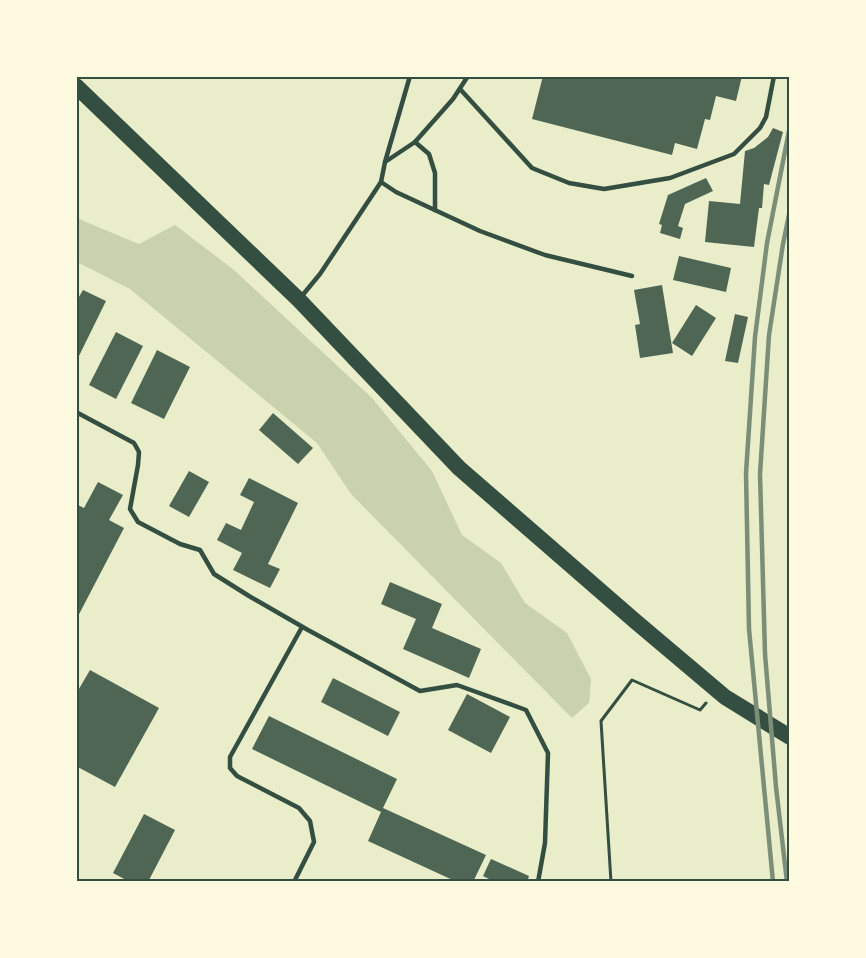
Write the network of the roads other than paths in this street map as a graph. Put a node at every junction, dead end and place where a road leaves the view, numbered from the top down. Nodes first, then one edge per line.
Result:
1 (410, 76) edge
2 (468, 76) edge
3 (774, 76) edge
4 (76, 86) edge
5 (460, 89) junction
6 (415, 142) junction
7 (385, 162) junction
8 (381, 182) junction
9 (435, 210) junction
10 (632, 276) dead end
11 (299, 300) junction
12 (76, 412) edge
13 (302, 627) junction
14 (789, 737) edge
15 (294, 882) edge
16 (537, 882) edge

1 - 7 lane
2 - 5 lane
3 - 5 lane
4 - 11 highway
5 - 6 lane
6 - 7 lane
6 - 9 lane
7 - 8 lane
8 - 9 lane
8 - 11 lane
9 - 10 lane
11 - 14 highway
12 - 13 lane
13 - 15 lane
13 - 16 lane

